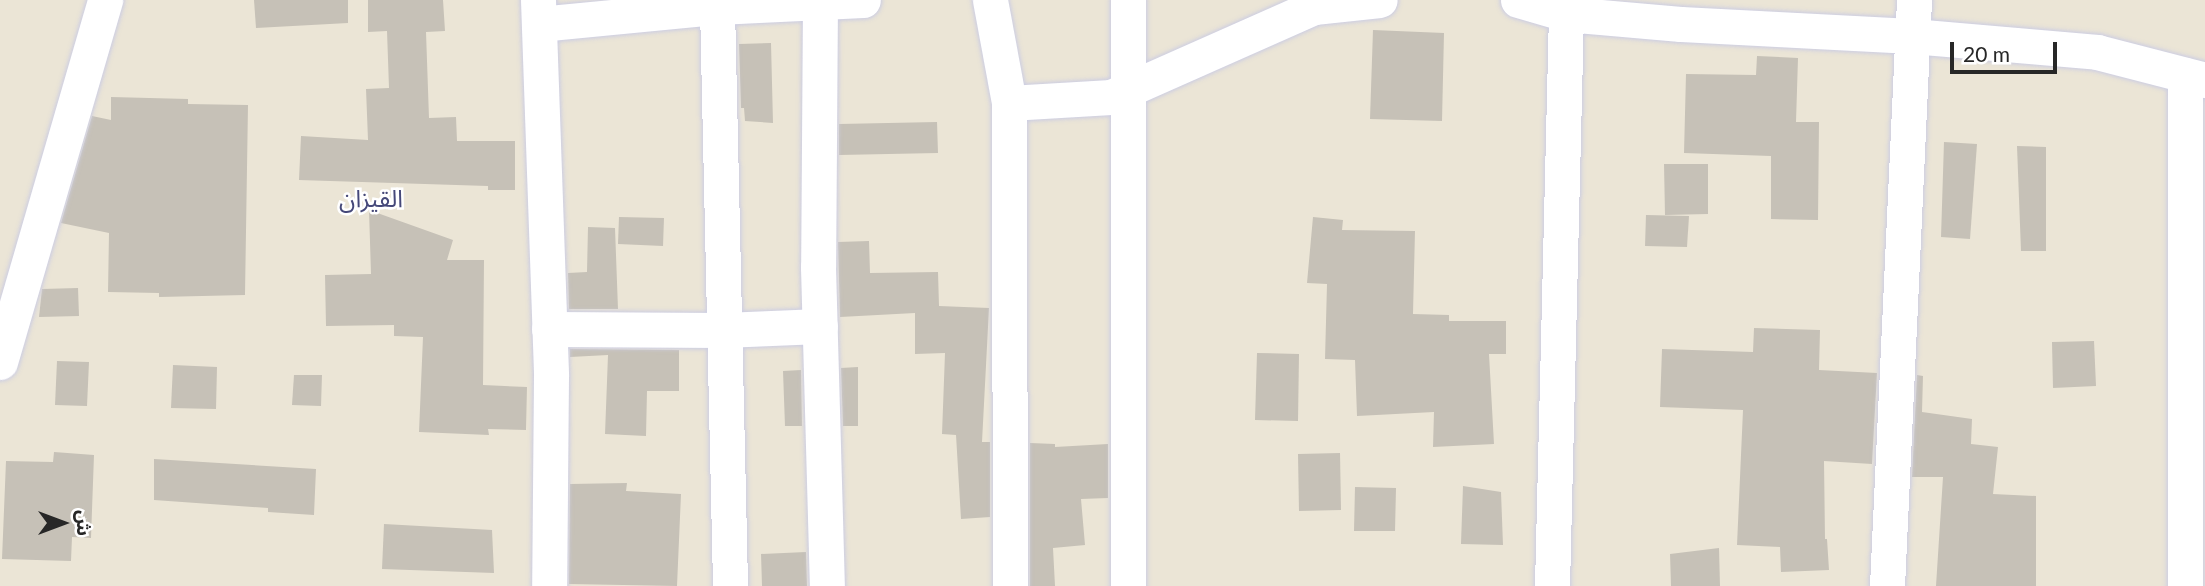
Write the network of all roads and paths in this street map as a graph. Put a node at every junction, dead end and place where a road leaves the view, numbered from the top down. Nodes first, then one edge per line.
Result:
1 (105, 0) edge
2 (863, 0) edge
3 (990, 0) edge
4 (1128, 0) edge
5 (1380, 0) edge
6 (1518, 0) edge
7 (1914, 0) edge
8 (820, 1) edge
9 (717, 7) junction
10 (539, 12) edge
11 (1681, 12) edge
12 (1566, 14) junction
13 (1912, 36) junction
14 (2195, 78) edge
15 (1127, 90) junction
16 (1009, 103) junction
17 (820, 326) junction
18 (549, 329) junction
19 (723, 330) junction
20 (0, 362) edge
21 (549, 586) edge
22 (730, 586) edge
23 (827, 586) edge
24 (1010, 586) edge
25 (1128, 586) edge
26 (1552, 586) edge
27 (1887, 586) edge
28 (2185, 586) edge

1 - 20 street
2 - 8 street
3 - 16 street
4 - 15 street
5 - 15 street
6 - 12 street
7 - 13 street
8 - 9 street
8 - 17 street
9 - 10 street
9 - 19 street
10 - 18 street
11 - 12 street
11 - 13 street
12 - 26 street
13 - 14 street
13 - 27 street
14 - 28 street
15 - 16 street
15 - 25 street
16 - 24 street
17 - 19 street
17 - 23 street
18 - 19 street
18 - 21 street
19 - 22 street

